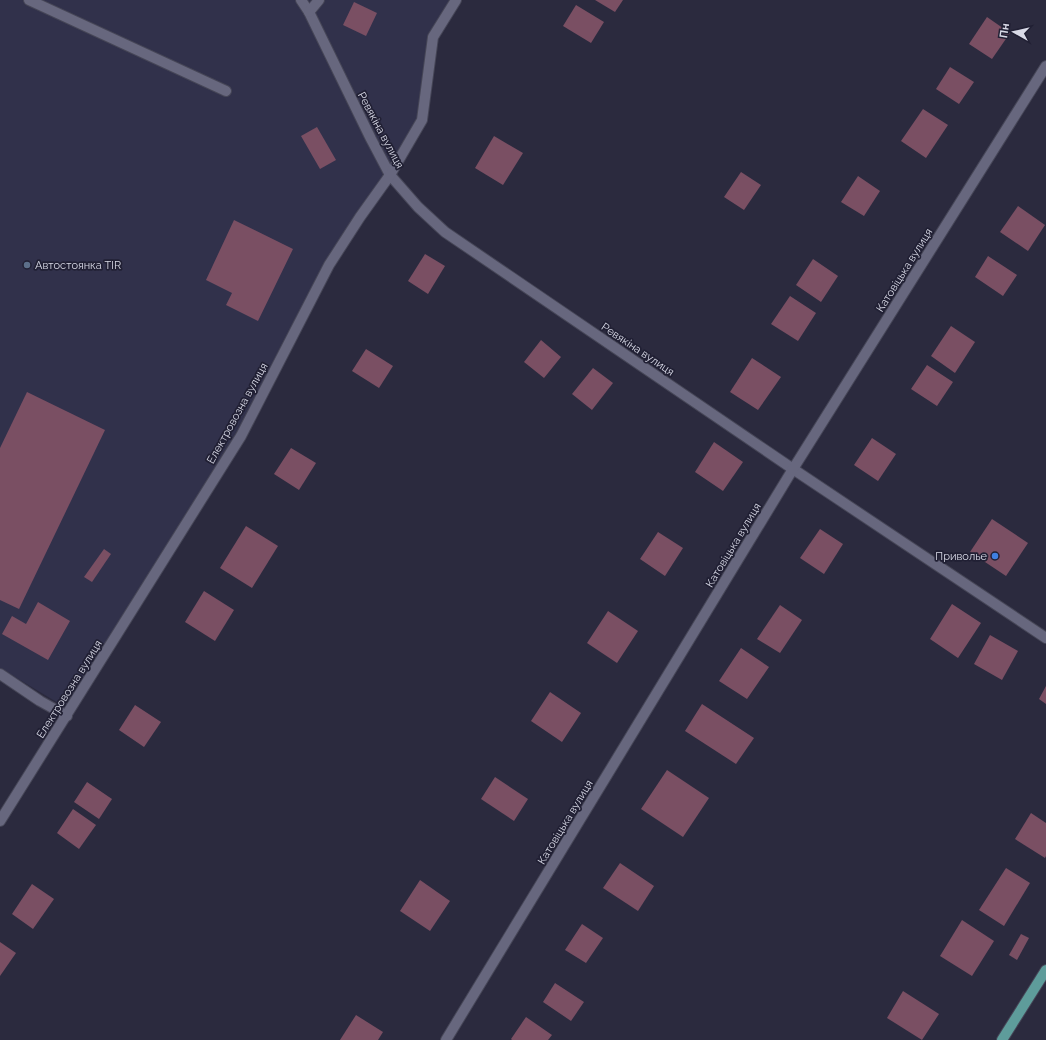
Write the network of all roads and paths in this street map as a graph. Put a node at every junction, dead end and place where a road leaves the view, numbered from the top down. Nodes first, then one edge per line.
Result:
1 (29, 0) edge
2 (301, 0) edge
3 (319, 0) edge
4 (456, 0) edge
5 (309, 12) junction
6 (1046, 66) edge
7 (226, 91) dead end
8 (390, 175) junction
9 (793, 469) junction
10 (1046, 638) edge
11 (0, 674) edge
12 (67, 716) junction
13 (0, 821) edge
14 (1046, 970) edge
15 (446, 1040) edge
16 (1002, 1040) edge

1 - 7 street
2 - 5 street, Ревякіна вулиця
3 - 5 street
4 - 8 street, Електровозна вулиця
5 - 8 street, Ревякіна вулиця
6 - 9 street, Катовіцька вулиця
8 - 9 street, Ревякіна вулиця
8 - 12 street, Електровозна вулиця
9 - 10 street, Ревякіна вулиця
9 - 15 street, Катовіцька вулиця
11 - 12 street
12 - 13 street, Електровозна вулиця
14 - 16 main road

